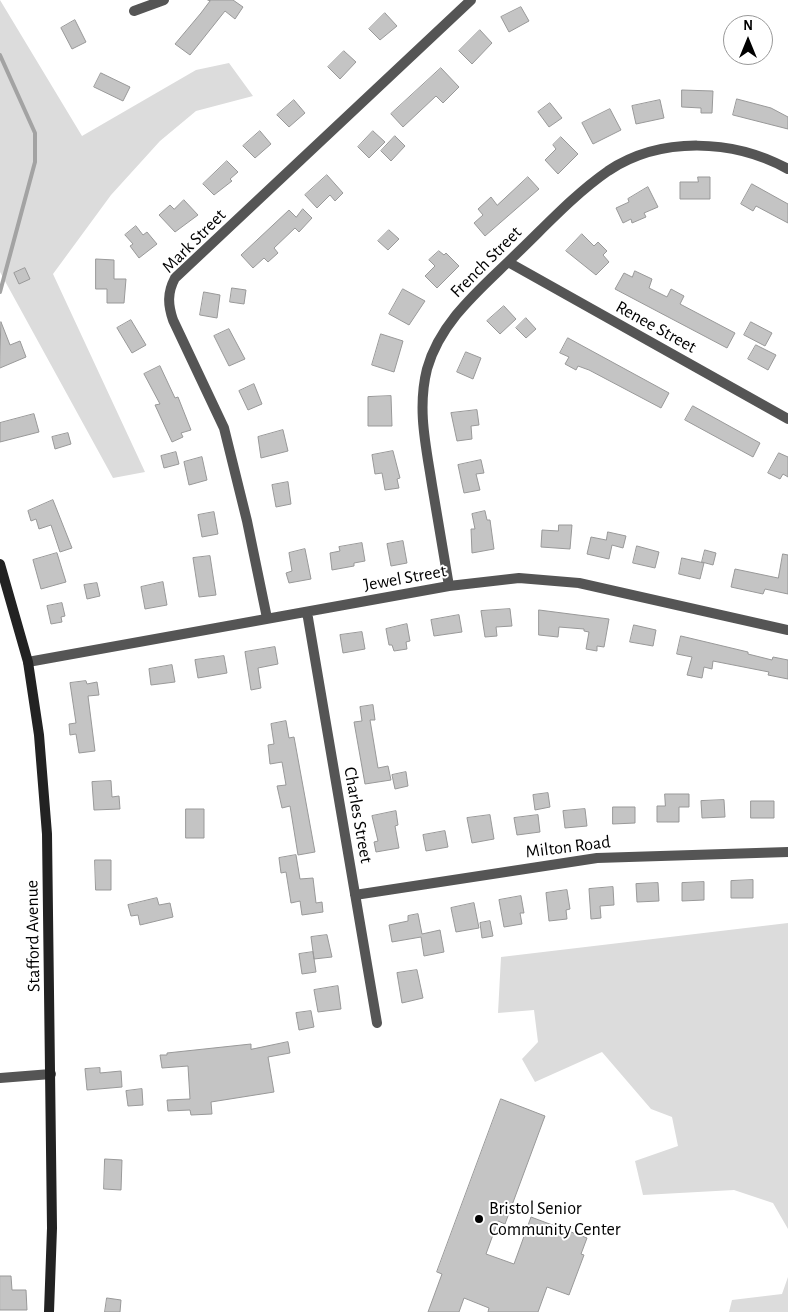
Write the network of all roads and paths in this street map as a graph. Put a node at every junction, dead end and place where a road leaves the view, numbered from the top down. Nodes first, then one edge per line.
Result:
1 (164, 0) edge
2 (471, 0) edge
3 (134, 11) dead end
4 (788, 169) edge
5 (508, 262) junction
6 (788, 419) edge
7 (0, 564) edge
8 (449, 586) junction
9 (307, 612) junction
10 (266, 618) junction
11 (788, 630) edge
12 (28, 662) junction
13 (788, 852) edge
14 (355, 895) junction
15 (378, 1023) dead end
16 (52, 1074) junction
17 (0, 1078) edge
18 (49, 1312) edge

1 - 3 street
2 - 10 street, Mark Street
4 - 5 street, French Street
5 - 6 street, Renee Street
5 - 8 street, French Street
7 - 12 main road, Stafford Avenue
8 - 9 street, Jewel Street
8 - 11 street, Jewel Street
9 - 10 street, Jewel Street
9 - 14 street, Charles Street
10 - 12 street, Jewel Street
12 - 16 main road, Stafford Avenue
13 - 14 street, Milton Road
14 - 15 street, Charles Street
16 - 17 street
16 - 18 main road, Stafford Avenue

